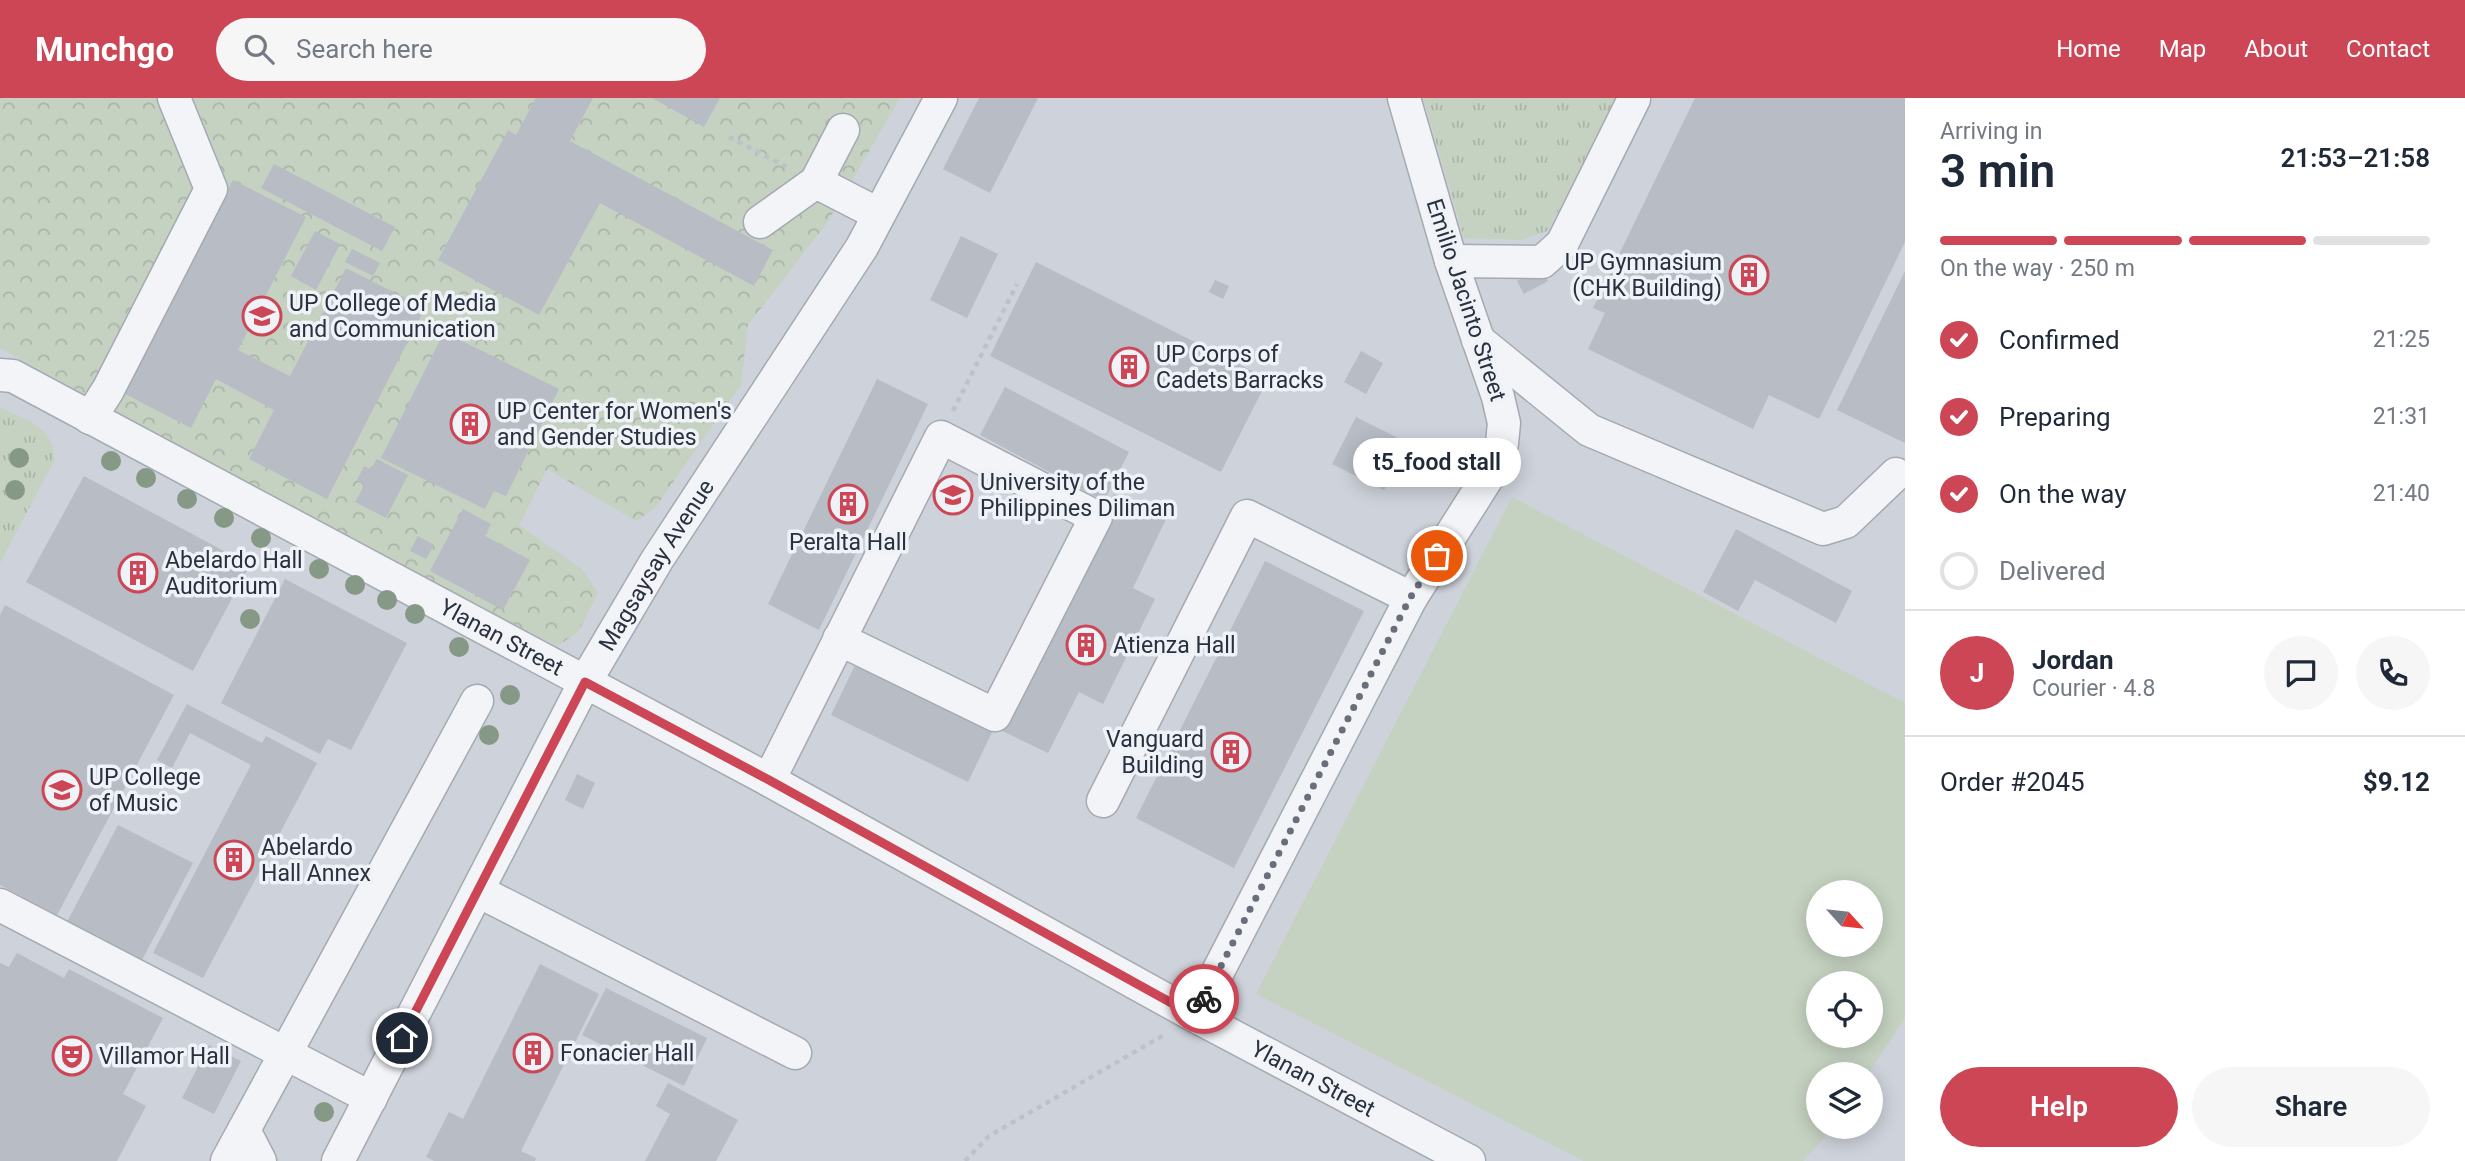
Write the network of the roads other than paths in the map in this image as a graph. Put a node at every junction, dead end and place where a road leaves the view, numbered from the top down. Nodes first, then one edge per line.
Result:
1 (174, 98) edge
2 (941, 98) edge
3 (1404, 98) edge
4 (1634, 99) edge
5 (843, 130) dead end
6 (816, 182) junction
7 (878, 214) junction
8 (760, 222) dead end
9 (1451, 261) junction
10 (1478, 340) junction
11 (4, 370) edge
12 (90, 418) junction
13 (1896, 474) dead end
14 (1410, 598) junction
15 (839, 639) junction
16 (585, 682) junction
17 (477, 701) dead end
18 (769, 780) junction
19 (1103, 802) dead end
20 (478, 891) junction
21 (0, 905) edge
22 (1195, 1016) junction
23 (795, 1053) dead end
24 (285, 1054) junction
25 (371, 1098) junction
26 (244, 1130) junction
27 (228, 1161) edge
28 (260, 1161) edge
29 (338, 1161) edge
30 (1469, 1161) edge

1 - 12 street
2 - 7 street, Magsaysay Avenue
3 - 9 street, Emilio Jacinto Street
4 - 9 street
5 - 6 street
6 - 7 street
6 - 8 street
7 - 16 street, Magsaysay Avenue
9 - 10 street, Emilio Jacinto Street
10 - 13 street
10 - 14 street, Emilio Jacinto Street
11 - 12 street, Ylanan Street
12 - 16 street, Ylanan Street
14 - 19 street
14 - 22 street, Emilio Jacinto Street
15 - 15 street
15 - 18 street
16 - 18 street, Ylanan Street
16 - 20 street, Magsaysay Avenue
17 - 24 street
18 - 22 street, Ylanan Street
20 - 23 street
20 - 25 street, Magsaysay Avenue
21 - 24 street
22 - 30 street, Ylanan Street
24 - 25 street
24 - 26 street
25 - 29 street, Magsaysay Avenue
26 - 27 street
26 - 28 street

